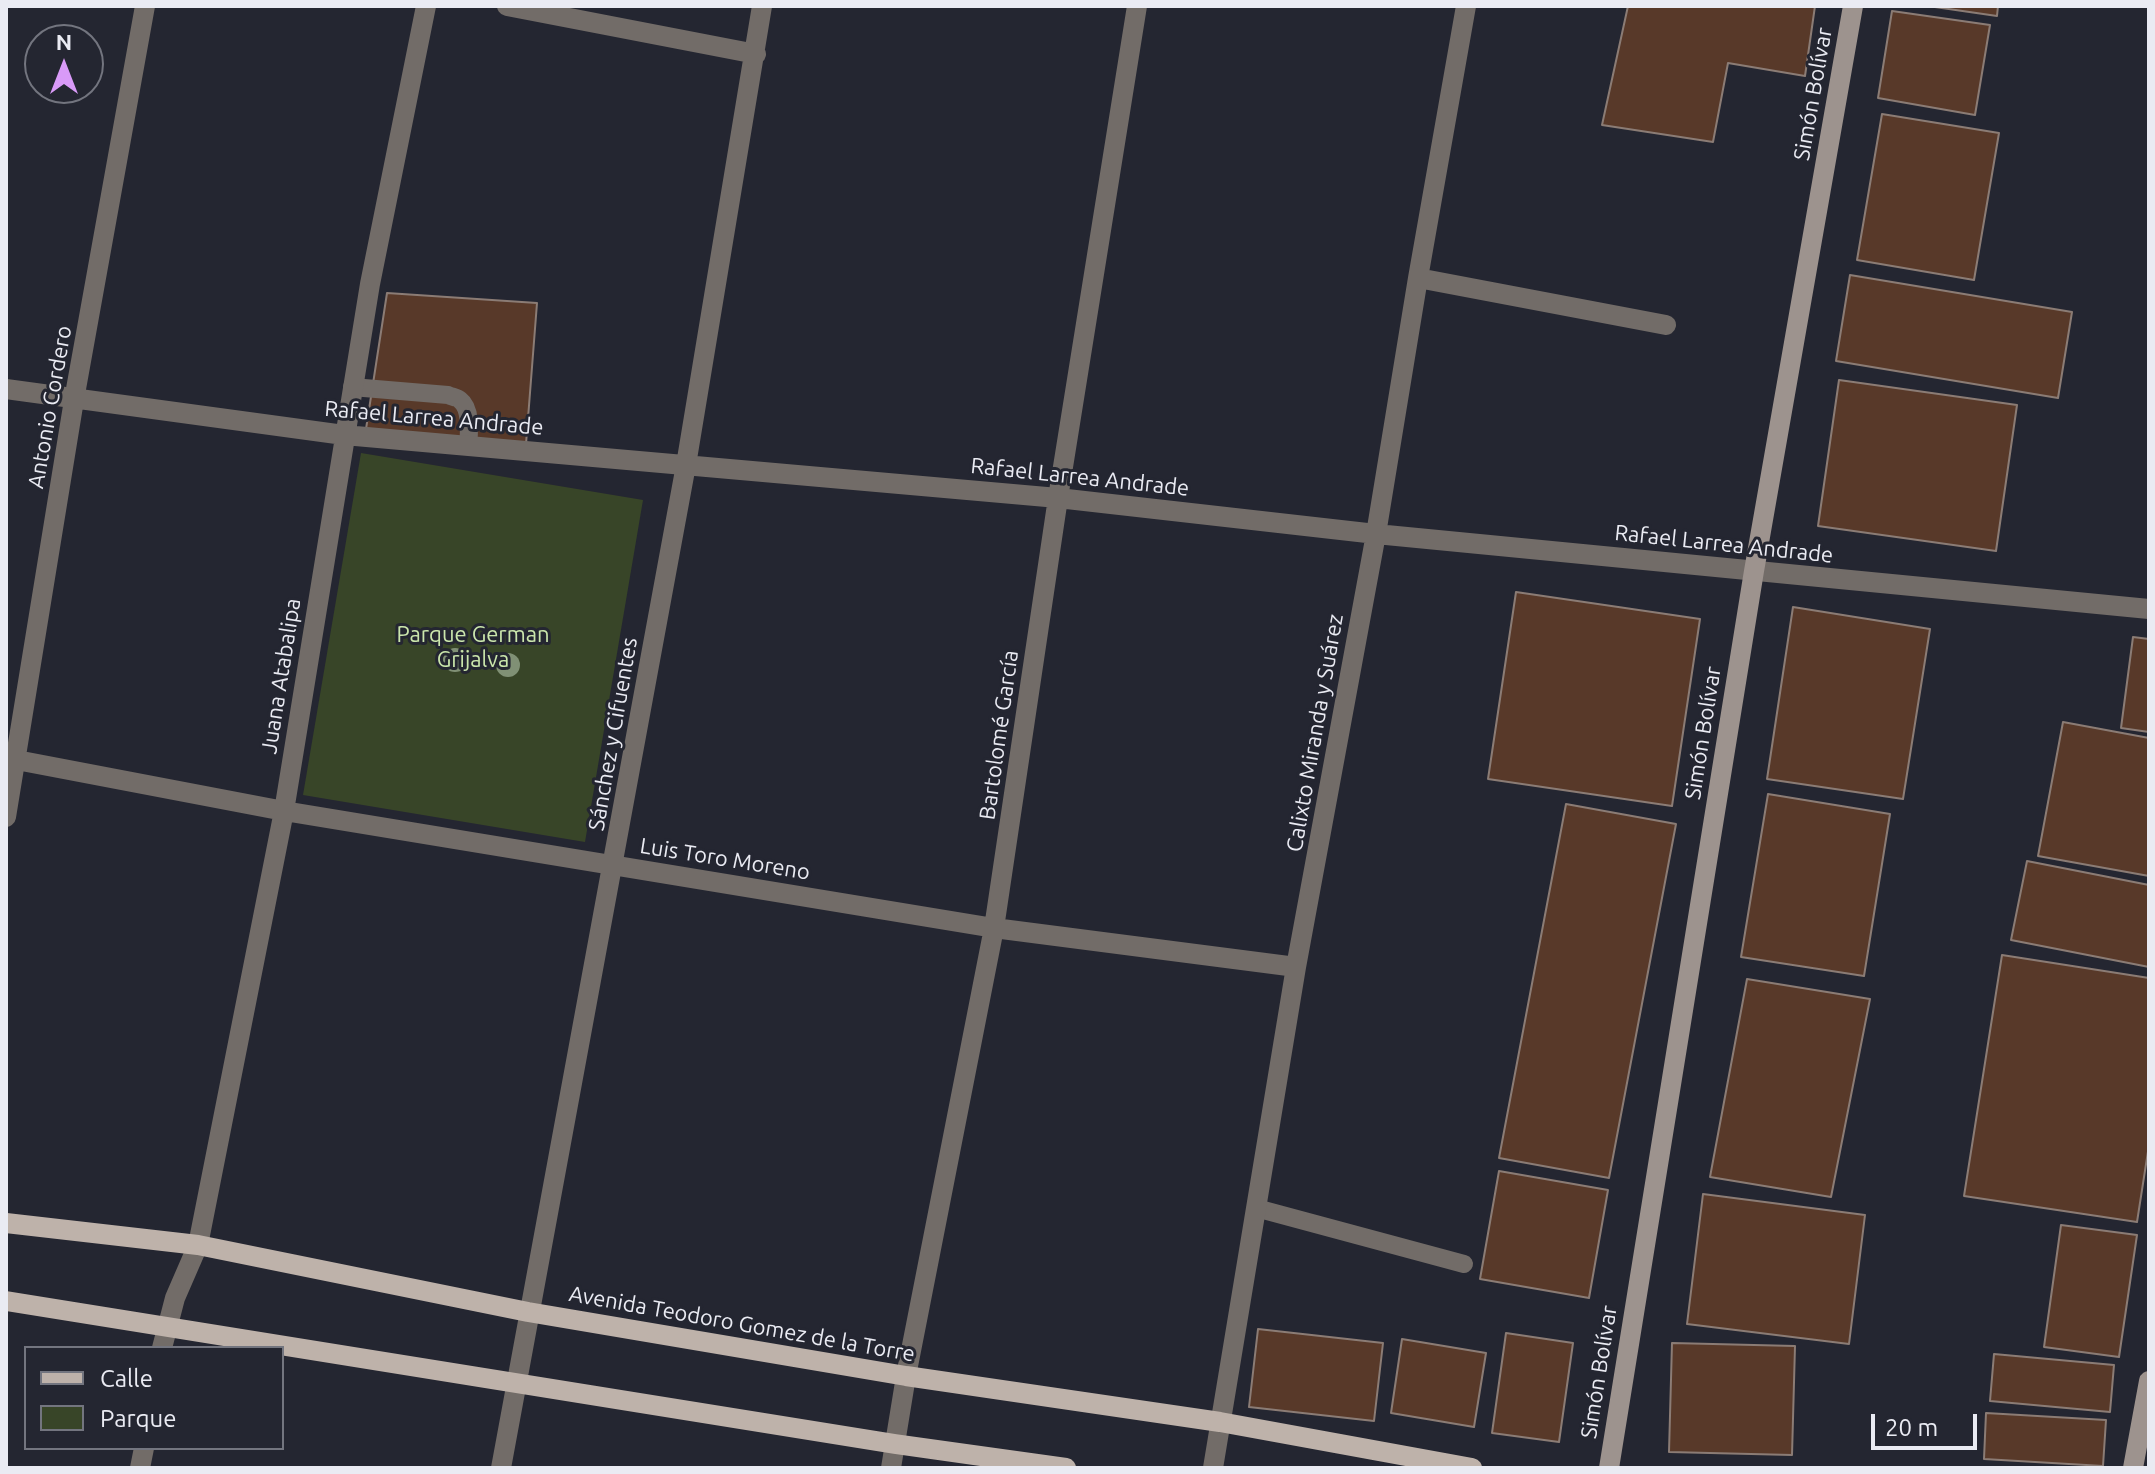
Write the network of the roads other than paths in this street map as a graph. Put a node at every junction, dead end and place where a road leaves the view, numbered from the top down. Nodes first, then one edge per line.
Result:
1 (145, 6) edge
2 (426, 6) edge
3 (507, 6) edge
4 (762, 6) edge
5 (1137, 6) edge
6 (1466, 6) edge
7 (1853, 6) edge
8 (756, 54) junction
9 (1418, 278) junction
10 (1666, 325) dead end
11 (352, 387) junction
12 (6, 389) edge
13 (74, 400) junction
14 (344, 435) junction
15 (468, 446) junction
16 (686, 465) junction
17 (1058, 498) junction
18 (1376, 534) junction
19 (1754, 571) junction
20 (2149, 609) edge
21 (11, 758) edge
22 (284, 811) junction
23 (6, 817) edge
24 (614, 865) junction
25 (994, 928) junction
26 (1296, 967) junction
27 (1256, 1208) junction
28 (6, 1223) edge
29 (198, 1245) junction
30 (1464, 1264) dead end
31 (6, 1301) edge
32 (528, 1312) junction
33 (166, 1327) junction
34 (162, 1346) edge
35 (906, 1376) junction
36 (2149, 1381) edge
37 (515, 1383) junction
38 (1220, 1422) junction
39 (895, 1444) junction
40 (501, 1468) edge
41 (891, 1468) edge
42 (1066, 1468) edge
43 (1213, 1468) edge
44 (1472, 1468) edge
45 (1609, 1468) edge
46 (2133, 1468) edge

1 - 13 street, Antonio Cordero
2 - 11 street, Juana Atabalipa
3 - 8 street
4 - 8 street, Sánchez y Cifuentes
5 - 17 street, Bartolomé García
6 - 9 street, Calixto Miranda y Suárez
7 - 19 street, Simón Bolívar
8 - 16 street, Sánchez y Cifuentes
9 - 10 street
9 - 18 street, Calixto Miranda y Suárez
11 - 14 street, Juana Atabalipa
11 - 15 lane
12 - 13 street, Rafael Larrea Andrade
13 - 14 street, Rafael Larrea Andrade
13 - 21 street, Antonio Cordero
14 - 15 street, Rafael Larrea Andrade
14 - 22 street, Juana Atabalipa
15 - 16 street, Rafael Larrea Andrade
16 - 17 street, Rafael Larrea Andrade
16 - 24 street, Sánchez y Cifuentes
17 - 18 street, Rafael Larrea Andrade
17 - 25 street, Bartolomé García
18 - 19 street, Rafael Larrea Andrade
18 - 26 street, Calixto Miranda y Suárez
19 - 20 street, Rafael Larrea Andrade
19 - 45 street, Simón Bolívar
21 - 22 street, Luis Toro Moreno
21 - 23 street, Antonio Cordero
22 - 24 street, Luis Toro Moreno
22 - 29 street, Juana Atabalipa
24 - 25 street, Luis Toro Moreno
24 - 32 street, Sánchez y Cifuentes
25 - 26 street, Luis Toro Moreno
25 - 35 street, Bartolomé García
26 - 27 street, Calixto Miranda y Suárez
27 - 30 lane
27 - 38 street, Calixto Miranda y Suárez
28 - 29 main road, Avenida Teodoro Gomez de la Torre
29 - 32 main road, Avenida Teodoro Gomez de la Torre
29 - 33 street, Juana Atabalipa
31 - 33 main road
32 - 35 main road, Avenida Teodoro Gomez de la Torre
32 - 37 street, Sánchez y Cifuentes
33 - 34 street, Juana Atabalipa
33 - 37 main road
35 - 38 main road, Avenida Teodoro Gomez de la Torre
35 - 39 street, Bartolomé García
36 - 46 street
37 - 39 main road
37 - 40 street, Sánchez y Cifuentes
38 - 43 street, Calixto Miranda y Suárez
38 - 44 main road, Avenida Teodoro Gomez de la Torre
39 - 41 street, Bartolomé García
39 - 42 main road

